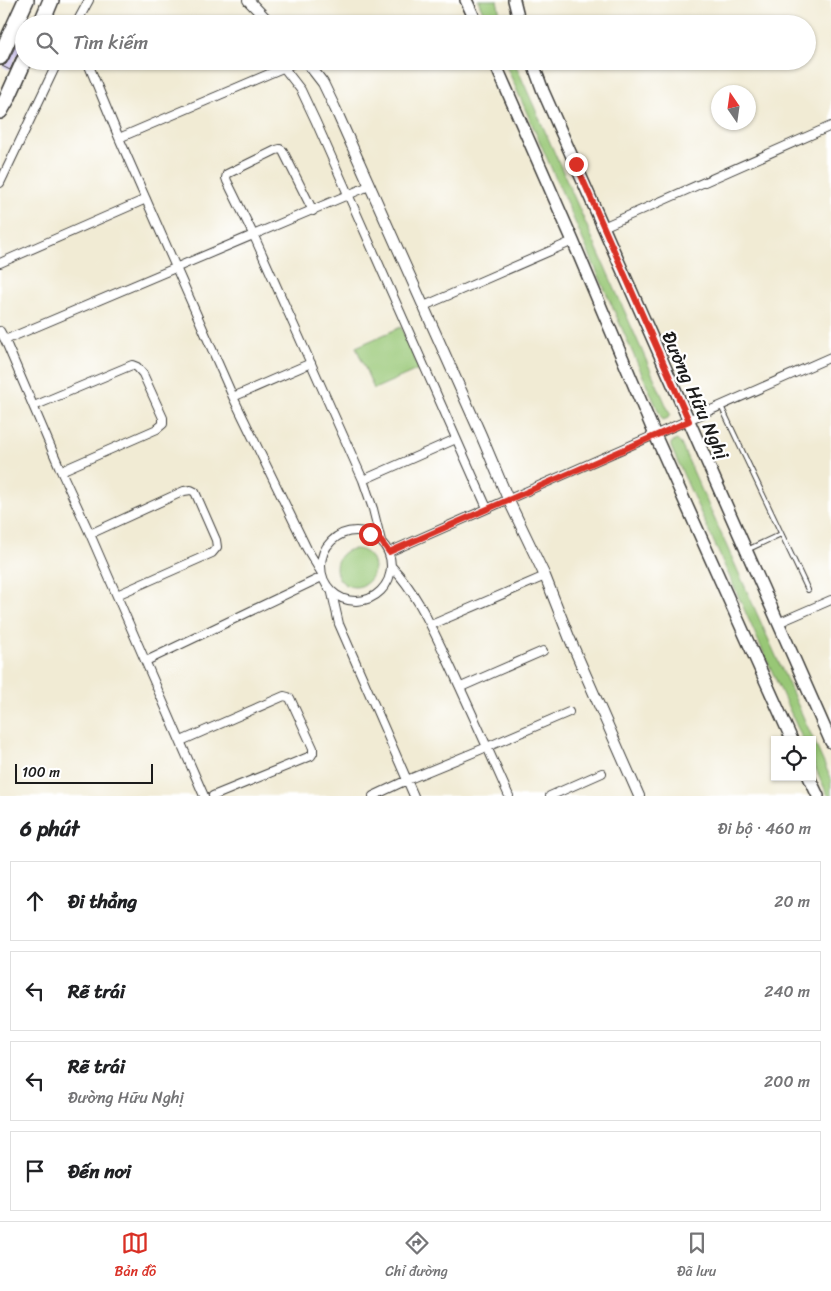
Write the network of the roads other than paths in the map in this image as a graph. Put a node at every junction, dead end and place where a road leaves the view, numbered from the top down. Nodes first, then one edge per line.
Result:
1 (26, 0) edge
2 (51, 0) edge
3 (89, 0) edge
4 (248, 0) edge
5 (466, 0) edge
6 (514, 0) edge
7 (19, 15) edge
8 (45, 15) edge
9 (81, 15) edge
10 (262, 15) edge
11 (473, 15) edge
12 (518, 15) edge
13 (15, 24) edge
14 (0, 57) edge
15 (20, 70) edge
16 (54, 70) edge
17 (91, 70) edge
18 (279, 70) edge
19 (286, 70) edge
20 (313, 70) edge
21 (498, 70) edge
22 (535, 70) edge
23 (0, 111) edge
24 (831, 126) edge
25 (119, 138) junction
26 (0, 183) edge
27 (369, 186) junction
28 (348, 196) junction
29 (146, 199) junction
30 (312, 211) junction
31 (603, 227) junction
32 (254, 236) junction
33 (573, 241) junction
34 (0, 263) edge
35 (175, 268) junction
36 (424, 306) junction
37 (0, 331) edge
38 (6, 340) junction
39 (831, 357) edge
40 (312, 363) junction
41 (233, 396) junction
42 (34, 406) junction
43 (721, 406) junction
44 (689, 421) junction
45 (655, 435) junction
46 (456, 439) junction
47 (61, 471) junction
48 (363, 480) junction
49 (508, 499) junction
50 (487, 508) junction
51 (90, 534) junction
52 (781, 534) junction
53 (381, 541) junction
54 (747, 550) junction
55 (389, 552) junction
56 (392, 566) junction
57 (321, 575) junction
58 (545, 576) junction
59 (808, 590) dead end
60 (332, 593) junction
61 (117, 595) junction
62 (831, 600) edge
63 (778, 623) junction
64 (431, 625) junction
65 (543, 651) dead end
66 (146, 661) junction
67 (461, 687) junction
68 (570, 712) dead end
69 (790, 736) edge
70 (180, 741) junction
71 (831, 742) edge
72 (487, 748) junction
73 (602, 773) dead end
74 (407, 780) junction
75 (812, 781) edge
76 (204, 796) edge
77 (212, 796) edge
78 (374, 796) edge
79 (414, 796) edge
80 (509, 796) edge
81 (550, 796) edge
82 (639, 796) edge
83 (818, 796) edge

1 - 7 highway
2 - 8 highway
3 - 9 street
4 - 10 street
5 - 11 main road
6 - 12 main road
13 - 14 highway
15 - 23 highway
16 - 26 street
17 - 25 street
18 - 25 street
19 - 28 street
20 - 27 street
21 - 33 main road
22 - 31 main road, Đường Hữu Nghị
24 - 31 street
25 - 29 street
27 - 28 street
27 - 36 street
28 - 30 street
28 - 46 street
29 - 34 street
29 - 35 street
30 - 32 street
30 - 32 street
31 - 44 main road, Đường Hữu Nghị
32 - 35 street
32 - 40 street
33 - 36 street
33 - 45 main road
35 - 38 street
35 - 41 street
36 - 49 street
37 - 38 street
38 - 42 street
39 - 43 street
40 - 41 street
40 - 48 street
41 - 57 street
42 - 47 street
42 - 47 street
43 - 44 street
43 - 52 lane
44 - 45 street
44 - 54 main road, Đường Hữu Nghị
45 - 49 street
45 - 69 main road
46 - 48 street
46 - 50 street
47 - 51 street
48 - 53 street
49 - 50 street
49 - 58 street
50 - 55 street
51 - 61 street
51 - 61 street
52 - 54 lane
52 - 59 lane
53 - 55 street
53 - 57 street
54 - 63 main road, Đường Hữu Nghị
55 - 56 street
56 - 60 street
56 - 64 street
57 - 60 street
57 - 66 street
58 - 64 street
58 - 82 street
60 - 74 street
61 - 66 street
62 - 63 street
63 - 71 main road, Đường Hữu Nghị
64 - 67 street
65 - 67 street
66 - 70 street
67 - 72 street
68 - 72 street
70 - 76 street
70 - 77 street
72 - 74 street
72 - 80 street
73 - 81 street
74 - 78 street
74 - 79 street
75 - 83 main road

